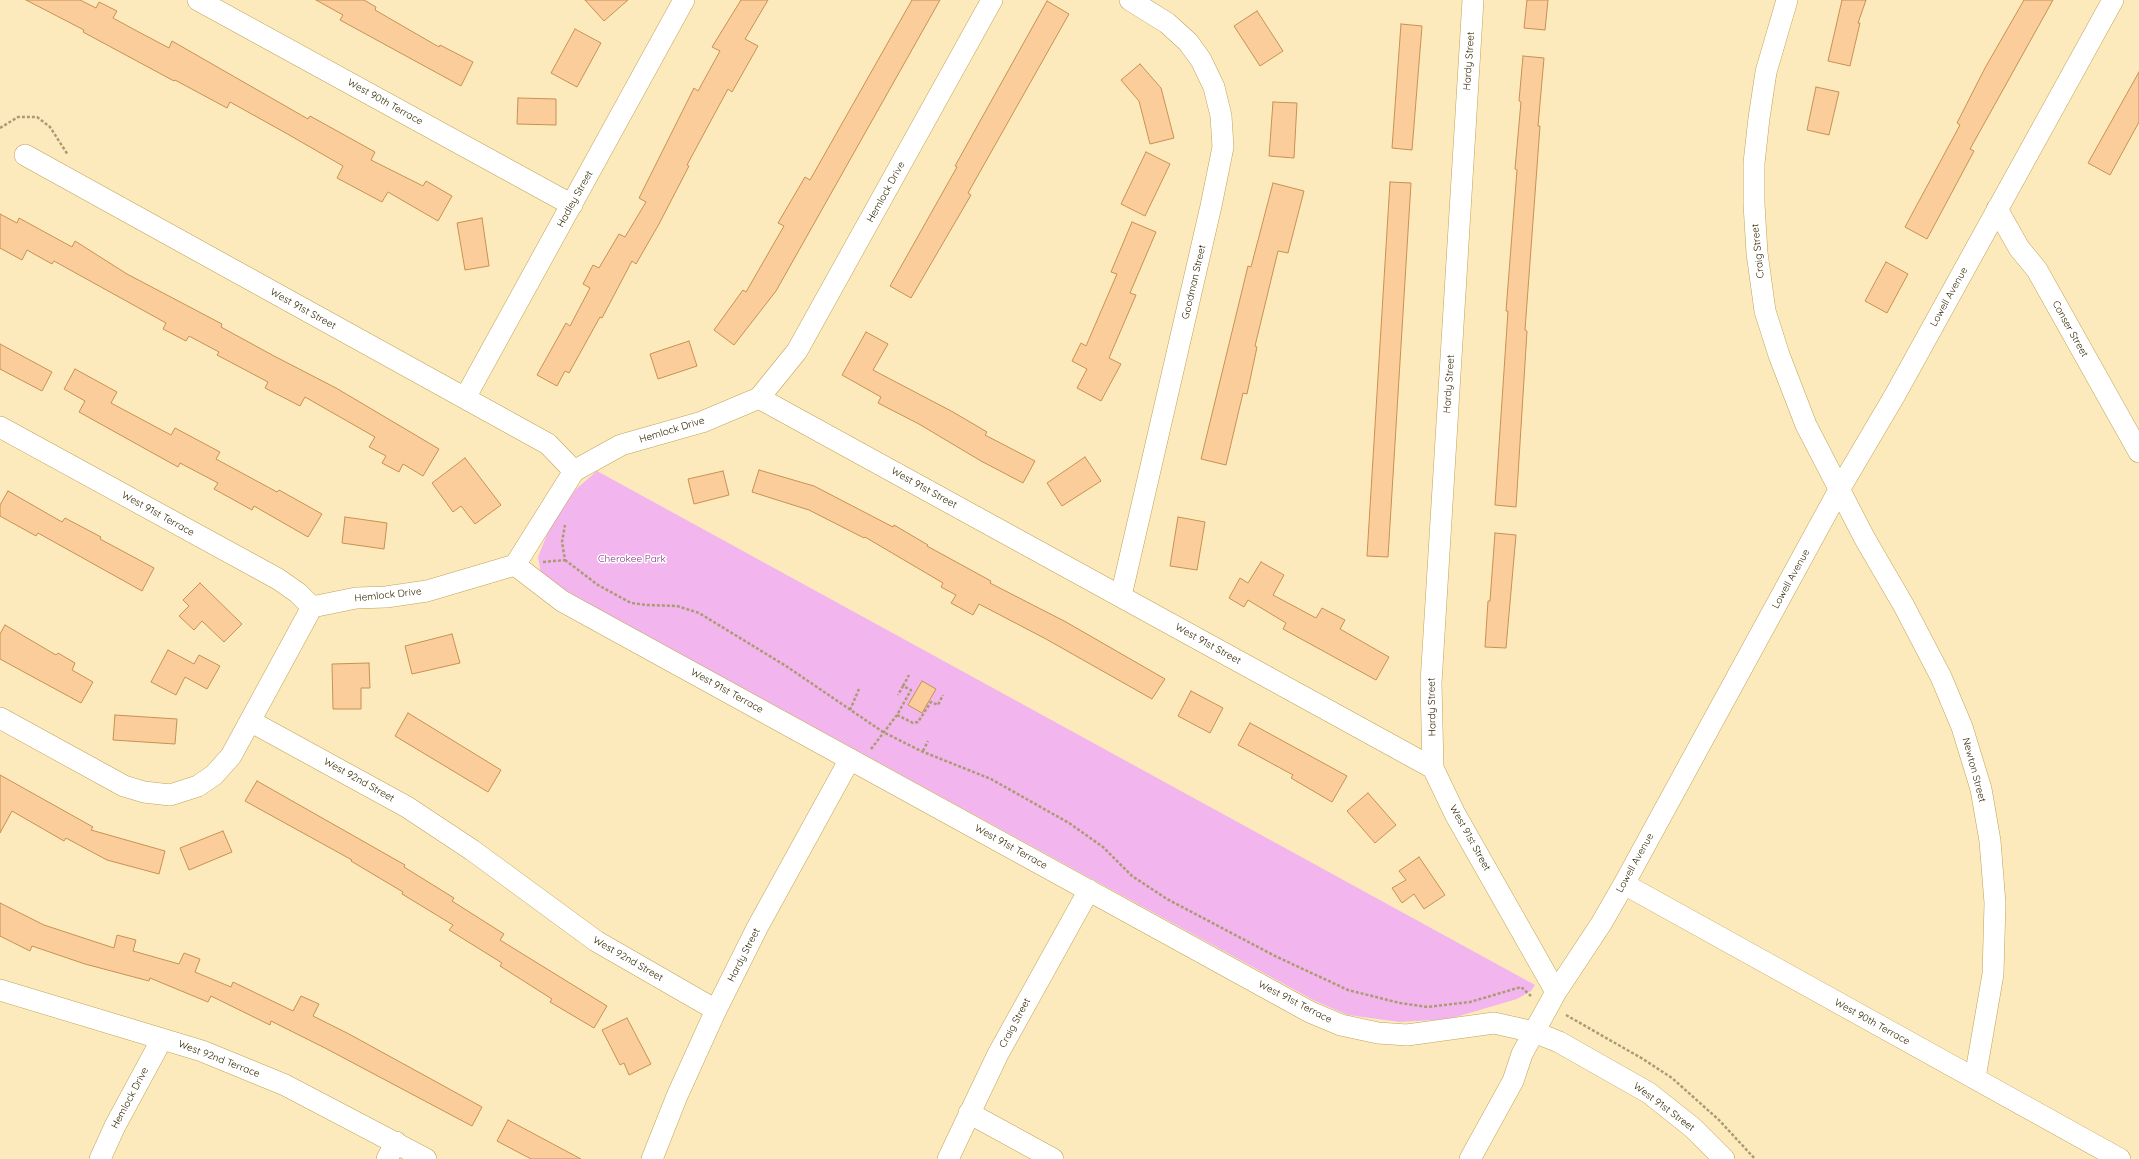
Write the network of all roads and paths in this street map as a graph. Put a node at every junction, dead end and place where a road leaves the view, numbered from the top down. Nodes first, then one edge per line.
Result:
1 (198, 0) edge
2 (684, 0) edge
3 (992, 0) edge
4 (1130, 0) edge
5 (1473, 0) edge
6 (1786, 0) edge
7 (2113, 0) edge
8 (25, 155) dead end
9 (572, 205) junction
10 (1997, 209) junction
11 (465, 398) junction
12 (759, 398) junction
13 (0, 427) edge
14 (2139, 452) edge
15 (574, 471) junction
16 (1840, 490) junction
17 (566, 521) dead end
18 (565, 560) junction
19 (515, 565) junction
20 (1121, 596) junction
21 (312, 607) junction
22 (909, 675) dead end
23 (903, 686) junction
24 (859, 689) dead end
25 (898, 695) dead end
26 (944, 695) dead end
27 (850, 710) junction
28 (897, 714) junction
29 (0, 718) edge
30 (250, 721) junction
31 (883, 732) junction
32 (928, 741) dead end
33 (923, 751) junction
34 (850, 759) junction
35 (1433, 768) junction
36 (1624, 884) junction
37 (1089, 890) junction
38 (0, 990) edge
39 (1556, 992) junction
40 (1526, 993) dead end
41 (716, 1010) junction
42 (1534, 1032) junction
43 (162, 1039) junction
44 (1975, 1078) junction
45 (969, 1113) junction
46 (391, 1151) edge
47 (100, 1159) edge
48 (426, 1159) edge
49 (652, 1159) edge
50 (948, 1159) edge
51 (1053, 1159) edge
52 (1470, 1159) edge
53 (1724, 1159) edge
54 (2120, 1159) edge

1 - 9 street, West 90th Terrace
2 - 9 street, Hadley Street
3 - 12 street, Hemlock Drive
4 - 20 street, Goodman Street
5 - 35 street, Hardy Street
6 - 16 street, Craig Street
7 - 10 street, Lowell Avenue
8 - 11 street, West 91st Street
9 - 11 street, Hadley Street
10 - 14 street, Conser Street
10 - 16 street, Lowell Avenue
11 - 15 street, West 91st Street
12 - 15 street, Hemlock Drive
12 - 20 street, West 91st Street
13 - 21 street, West 91st Terrace
15 - 19 street, Hemlock Drive
16 - 36 street, Lowell Avenue
16 - 44 street, Newton Street
17 - 18 path
18 - 19 path
18 - 27 path
19 - 21 street, Hemlock Drive
19 - 34 street, West 91st Terrace
20 - 35 street, West 91st Street
21 - 30 street
22 - 23 path
23 - 25 path
23 - 28 path
24 - 27 path
26 - 28 path
27 - 31 path
28 - 31 path
29 - 30 street
30 - 41 street, West 92nd Street
31 - 33 path
32 - 33 path
33 - 40 path
34 - 37 street, West 91st Terrace
34 - 41 street, Hardy Street
35 - 39 street, West 91st Street
36 - 39 street, Lowell Avenue
36 - 44 street, West 90th Terrace
37 - 42 street, West 91st Terrace
37 - 45 street, Craig Street
38 - 43 street, West 92nd Terrace
39 - 42 street, Lowell Avenue
41 - 49 street, Hardy Street
42 - 52 street, Lowell Avenue
42 - 53 street, West 91st Street
43 - 46 street, West 92nd Terrace
43 - 47 street, Hemlock Drive
44 - 54 street, West 90th Terrace
45 - 50 street, Craig Street
45 - 51 street
46 - 48 street, West 92nd Terrace

